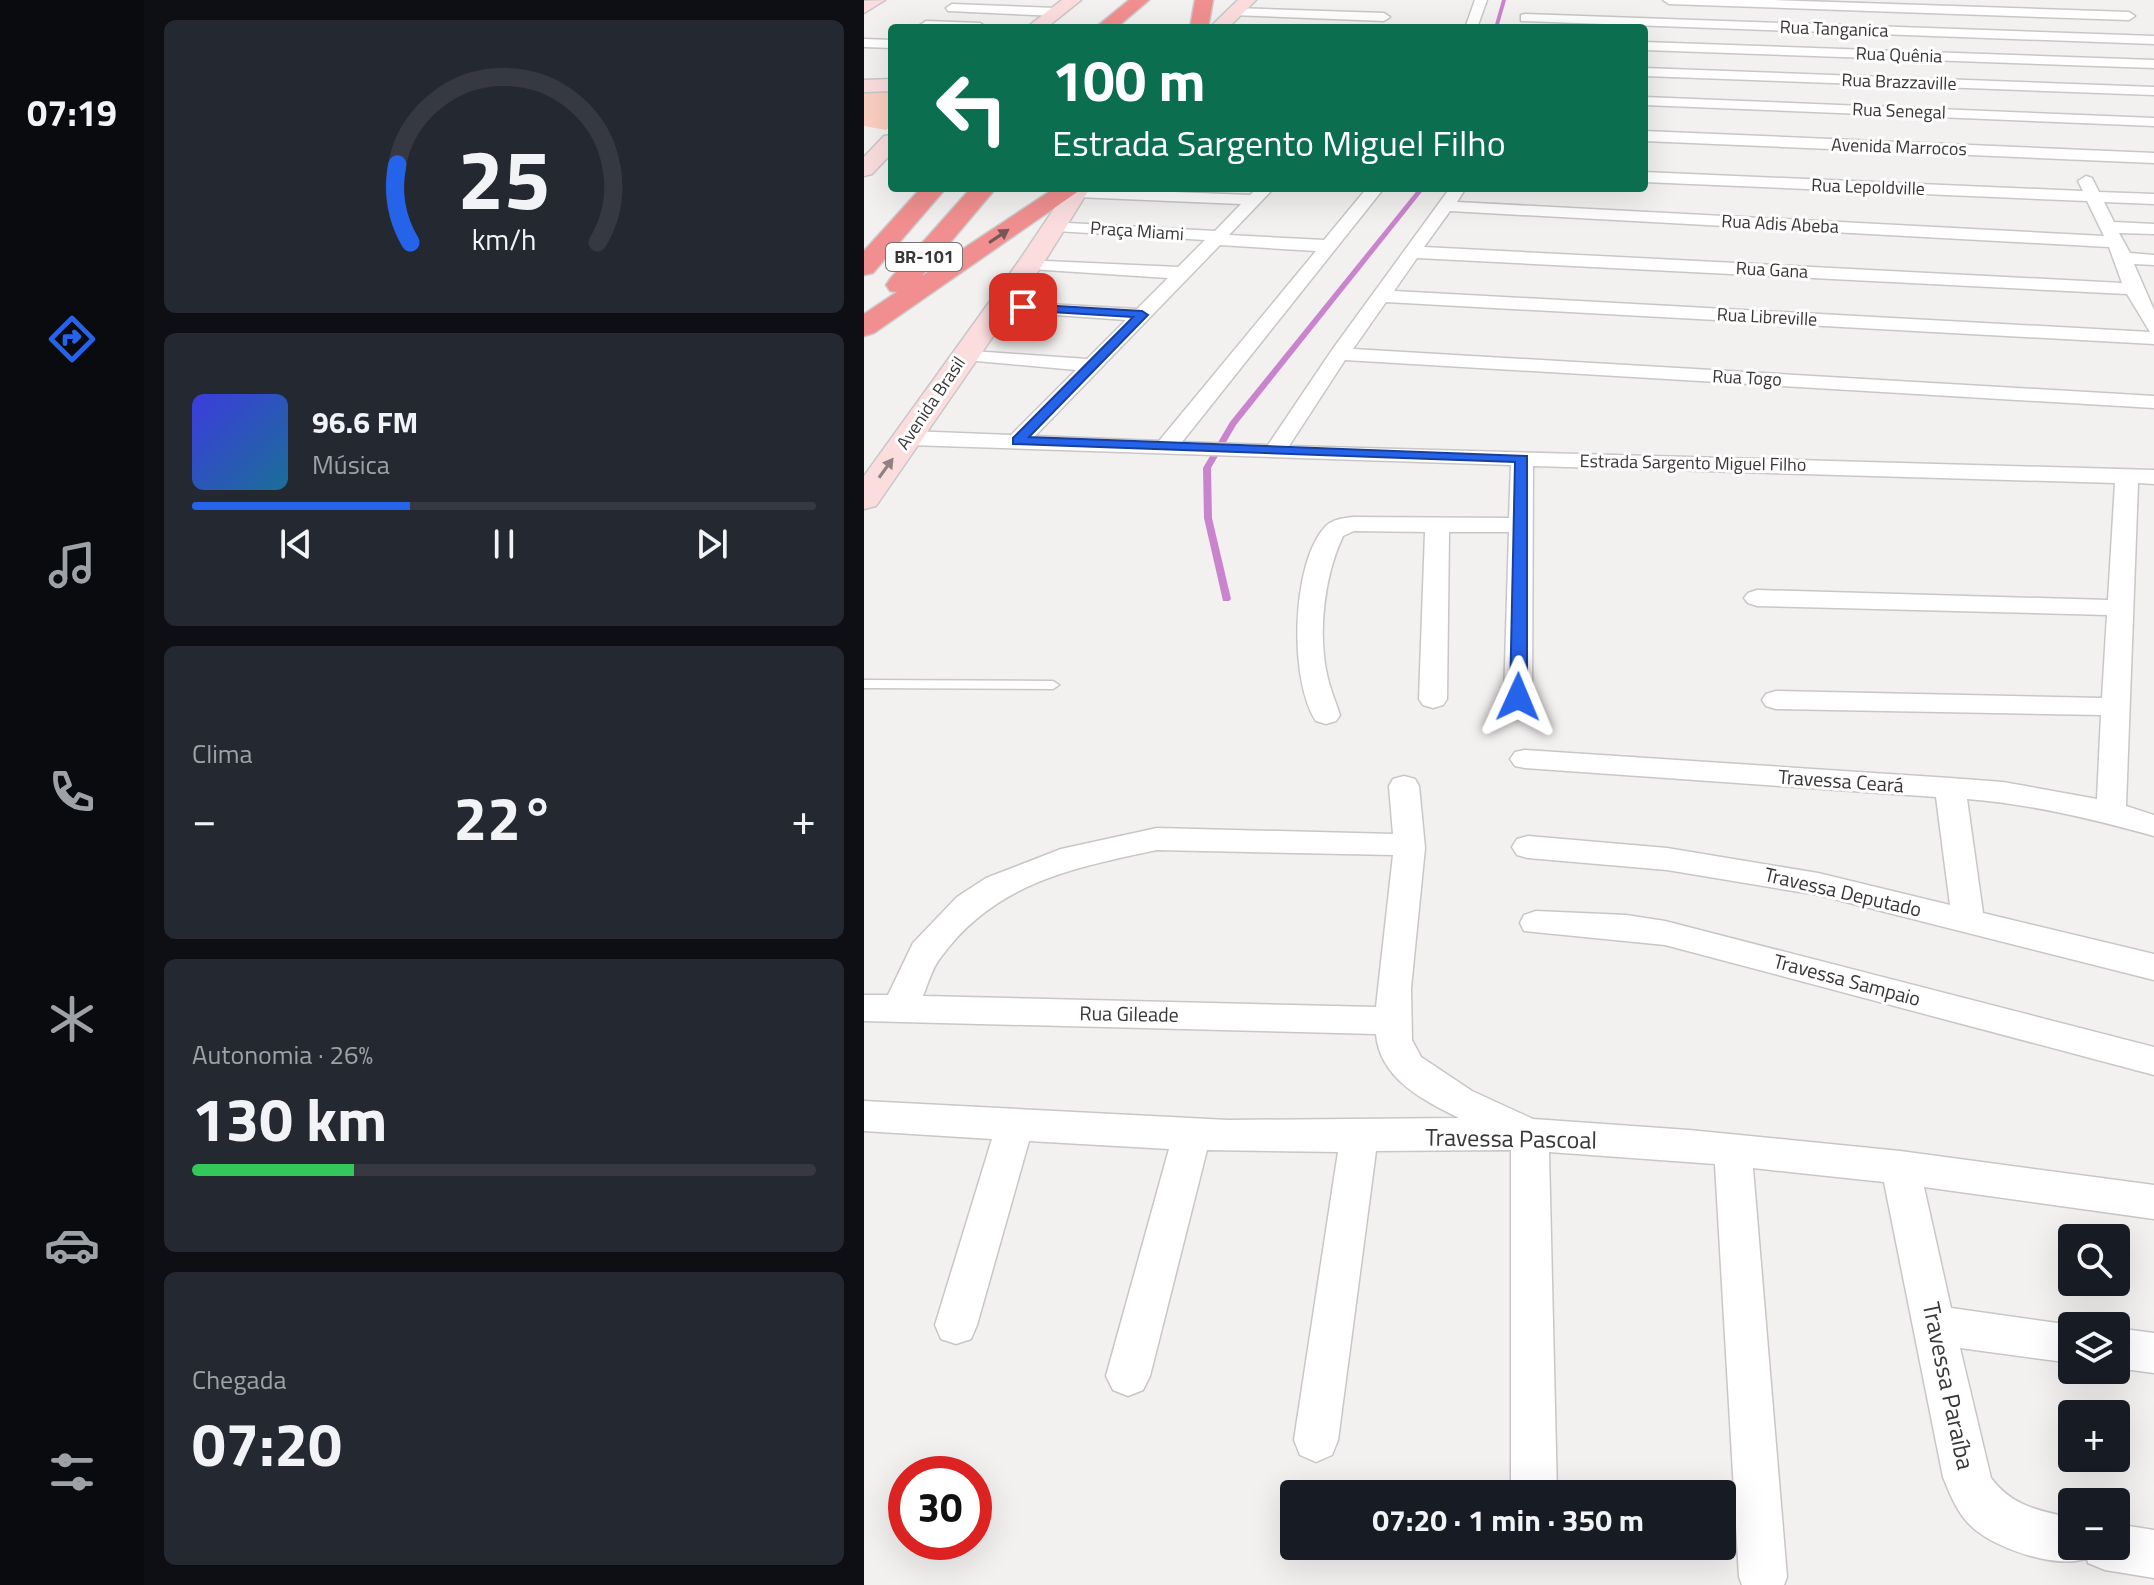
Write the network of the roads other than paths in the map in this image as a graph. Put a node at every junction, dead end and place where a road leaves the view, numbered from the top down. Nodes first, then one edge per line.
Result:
1 (877, 0) edge
2 (965, 0) edge
3 (1073, 0) edge
4 (1140, 0) edge
5 (1204, 0) edge
6 (1481, 0) edge
7 (1530, 0) edge
8 (1669, 0) edge
9 (2118, 0) edge
10 (1392, 1) edge
11 (1242, 6) edge
12 (864, 8) edge
13 (952, 8) junction
14 (1056, 12) junction
15 (2135, 21) junction
16 (1382, 22) edge
17 (1523, 23) edge
18 (928, 24) edge
19 (1040, 24) edge
20 (1109, 24) edge
21 (1200, 24) edge
22 (1222, 24) edge
23 (1472, 24) edge
24 (1560, 24) edge
25 (1648, 26) edge
26 (2149, 40) edge
27 (864, 43) edge
28 (888, 44) edge
29 (1648, 46) edge
30 (2154, 56) edge
31 (2154, 64) edge
32 (1648, 72) edge
33 (888, 85) edge
34 (864, 86) edge
35 (2154, 91) edge
36 (1648, 101) edge
37 (2154, 122) edge
38 (1648, 136) edge
39 (887, 137) edge
40 (2077, 154) junction
41 (2154, 158) edge
42 (864, 169) edge
43 (1648, 177) edge
44 (930, 192) edge
45 (981, 192) edge
46 (1071, 192) edge
47 (1074, 192) edge
48 (1186, 192) edge
49 (1373, 192) edge
50 (1455, 192) edge
51 (1260, 194) edge
52 (2092, 196) junction
53 (2154, 199) edge
54 (1445, 206) junction
55 (1056, 226) junction
56 (2154, 229) edge
57 (1218, 238) junction
58 (2116, 242) junction
59 (1329, 246) junction
60 (1412, 252) junction
61 (2154, 260) edge
62 (1030, 264) junction
63 (864, 267) edge
64 (1183, 273) junction
65 (2142, 295) edge
66 (1381, 296) junction
67 (998, 305) junction
68 (1142, 315) junction
69 (864, 326) edge
70 (2154, 327) edge
71 (2154, 338) edge
72 (965, 354) junction
73 (1339, 354) junction
74 (1092, 365) junction
75 (2154, 402) edge
76 (909, 438) junction
77 (1018, 441) junction
78 (1166, 447) junction
79 (1274, 452) junction
80 (1522, 459) junction
81 (2141, 476) edge
82 (864, 499) edge
83 (1437, 524) junction
84 (1520, 525) junction
85 (1757, 598) dead end
86 (2122, 608) junction
87 (864, 684) edge
88 (1053, 685) dead end
89 (1518, 697) dead end
90 (1433, 699) dead end
91 (1776, 700) dead end
92 (2115, 707) junction
93 (1326, 715) dead end
94 (1525, 759) dead end
95 (1404, 786) dead end
96 (1950, 788) junction
97 (2111, 812) junction
98 (2154, 826) edge
99 (1409, 845) junction
100 (1528, 847) dead end
101 (1968, 920) junction
102 (1536, 923) dead end
103 (2154, 967) edge
104 (876, 1015) edge
105 (1393, 1021) junction
106 (2154, 1061) edge
107 (864, 1116) edge
108 (1015, 1124) junction
109 (1192, 1135) junction
110 (1530, 1135) junction
111 (1359, 1138) junction
112 (1733, 1150) junction
113 (1900, 1167) junction
114 (2154, 1202) edge
115 (956, 1325) dead end
116 (1936, 1326) junction
117 (2058, 1341) edge
118 (2130, 1350) edge
119 (2154, 1353) edge
120 (1128, 1376) dead end
121 (1316, 1440) dead end
122 (1534, 1480) edge
123 (2058, 1537) edge
124 (2130, 1550) edge
125 (2154, 1554) edge
126 (1763, 1577) dead end

1 - 12 street
2 - 13 street
3 - 14 street
4 - 20 highway
5 - 21 highway
6 - 23 street
7 - 17 street
8 - 15 street
9 - 15 street
10 - 16 street
11 - 16 street
11 - 22 street
13 - 14 street
13 - 18 street
14 - 19 street
15 - 26 street
17 - 24 street, Rua Tanganica
25 - 26 street, Rua Tanganica
26 - 30 street
27 - 28 street
29 - 31 street, Rua Quênia
32 - 35 street, Rua Brazzaville
33 - 34 street
36 - 37 street, Rua Senegal
38 - 40 street, Avenida Marrocos
39 - 42 street
40 - 41 street, Avenida Marrocos
40 - 52 street
43 - 52 street, Rua Lepoldville
44 - 63 highway, BR-101
45 - 69 highway, BR-101
69 -> 46 highway
47 - 55 street, Avenida Brasil
48 - 51 street
49 - 59 street
50 - 54 street
51 - 57 street
52 - 53 street, Rua Lepoldville
52 - 58 street
54 - 58 street, Rua Adis Abeba
54 - 60 street
55 - 57 street, Praça Miami
55 - 62 street, Avenida Brasil
56 - 58 street
57 - 59 street
57 - 64 street
58 - 61 street
58 - 65 street
59 - 78 street
60 - 65 street, Rua Gana
60 - 66 street
62 - 64 street
62 - 67 street, Avenida Brasil
64 - 68 street
65 - 70 street
66 - 71 street, Rua Libreville
66 - 73 street
67 - 68 street
67 - 72 street, Avenida Brasil
68 - 74 street
72 - 74 street
72 - 76 street, Avenida Brasil
73 - 75 street, Rua Togo
73 - 79 street
74 - 77 street
76 - 77 street
82 -> 76 street, Avenida Brasil
77 - 78 street
78 - 79 street, Estrada Sargento Miguel Filho
79 - 80 street, Estrada Sargento Miguel Filho
80 - 81 street, Estrada Sargento Miguel Filho
80 - 84 street
81 - 86 street
83 - 84 street
83 - 90 street
83 - 93 street
84 - 89 street
85 - 86 street
86 - 92 street
87 - 88 lane
91 - 92 street
92 - 97 street
94 - 96 street, Travessa Ceará
95 - 99 street
96 - 97 street, Travessa Ceará
96 - 101 street
97 - 98 street, Travessa Ceará
99 - 104 street
99 - 105 street
100 - 101 street, Travessa Deputado
101 - 103 street, Travessa Deputado
102 - 106 street, Travessa Sampaio
104 - 105 street, Rua Gileade
105 - 110 street
107 - 108 street, Travessa Pascoal
108 - 109 street, Travessa Pascoal
108 - 115 street
109 - 111 street, Travessa Pascoal
109 - 120 street
110 - 111 street, Travessa Pascoal
110 - 112 street, Travessa Pascoal
110 - 122 street
111 - 121 street
112 - 113 street, Travessa Pascoal
112 - 126 street
113 - 114 street, Travessa Pascoal
113 - 116 street, Travessa Paraíba
116 - 117 street
116 - 123 street, Travessa Paraíba
118 - 119 street
124 - 125 street

